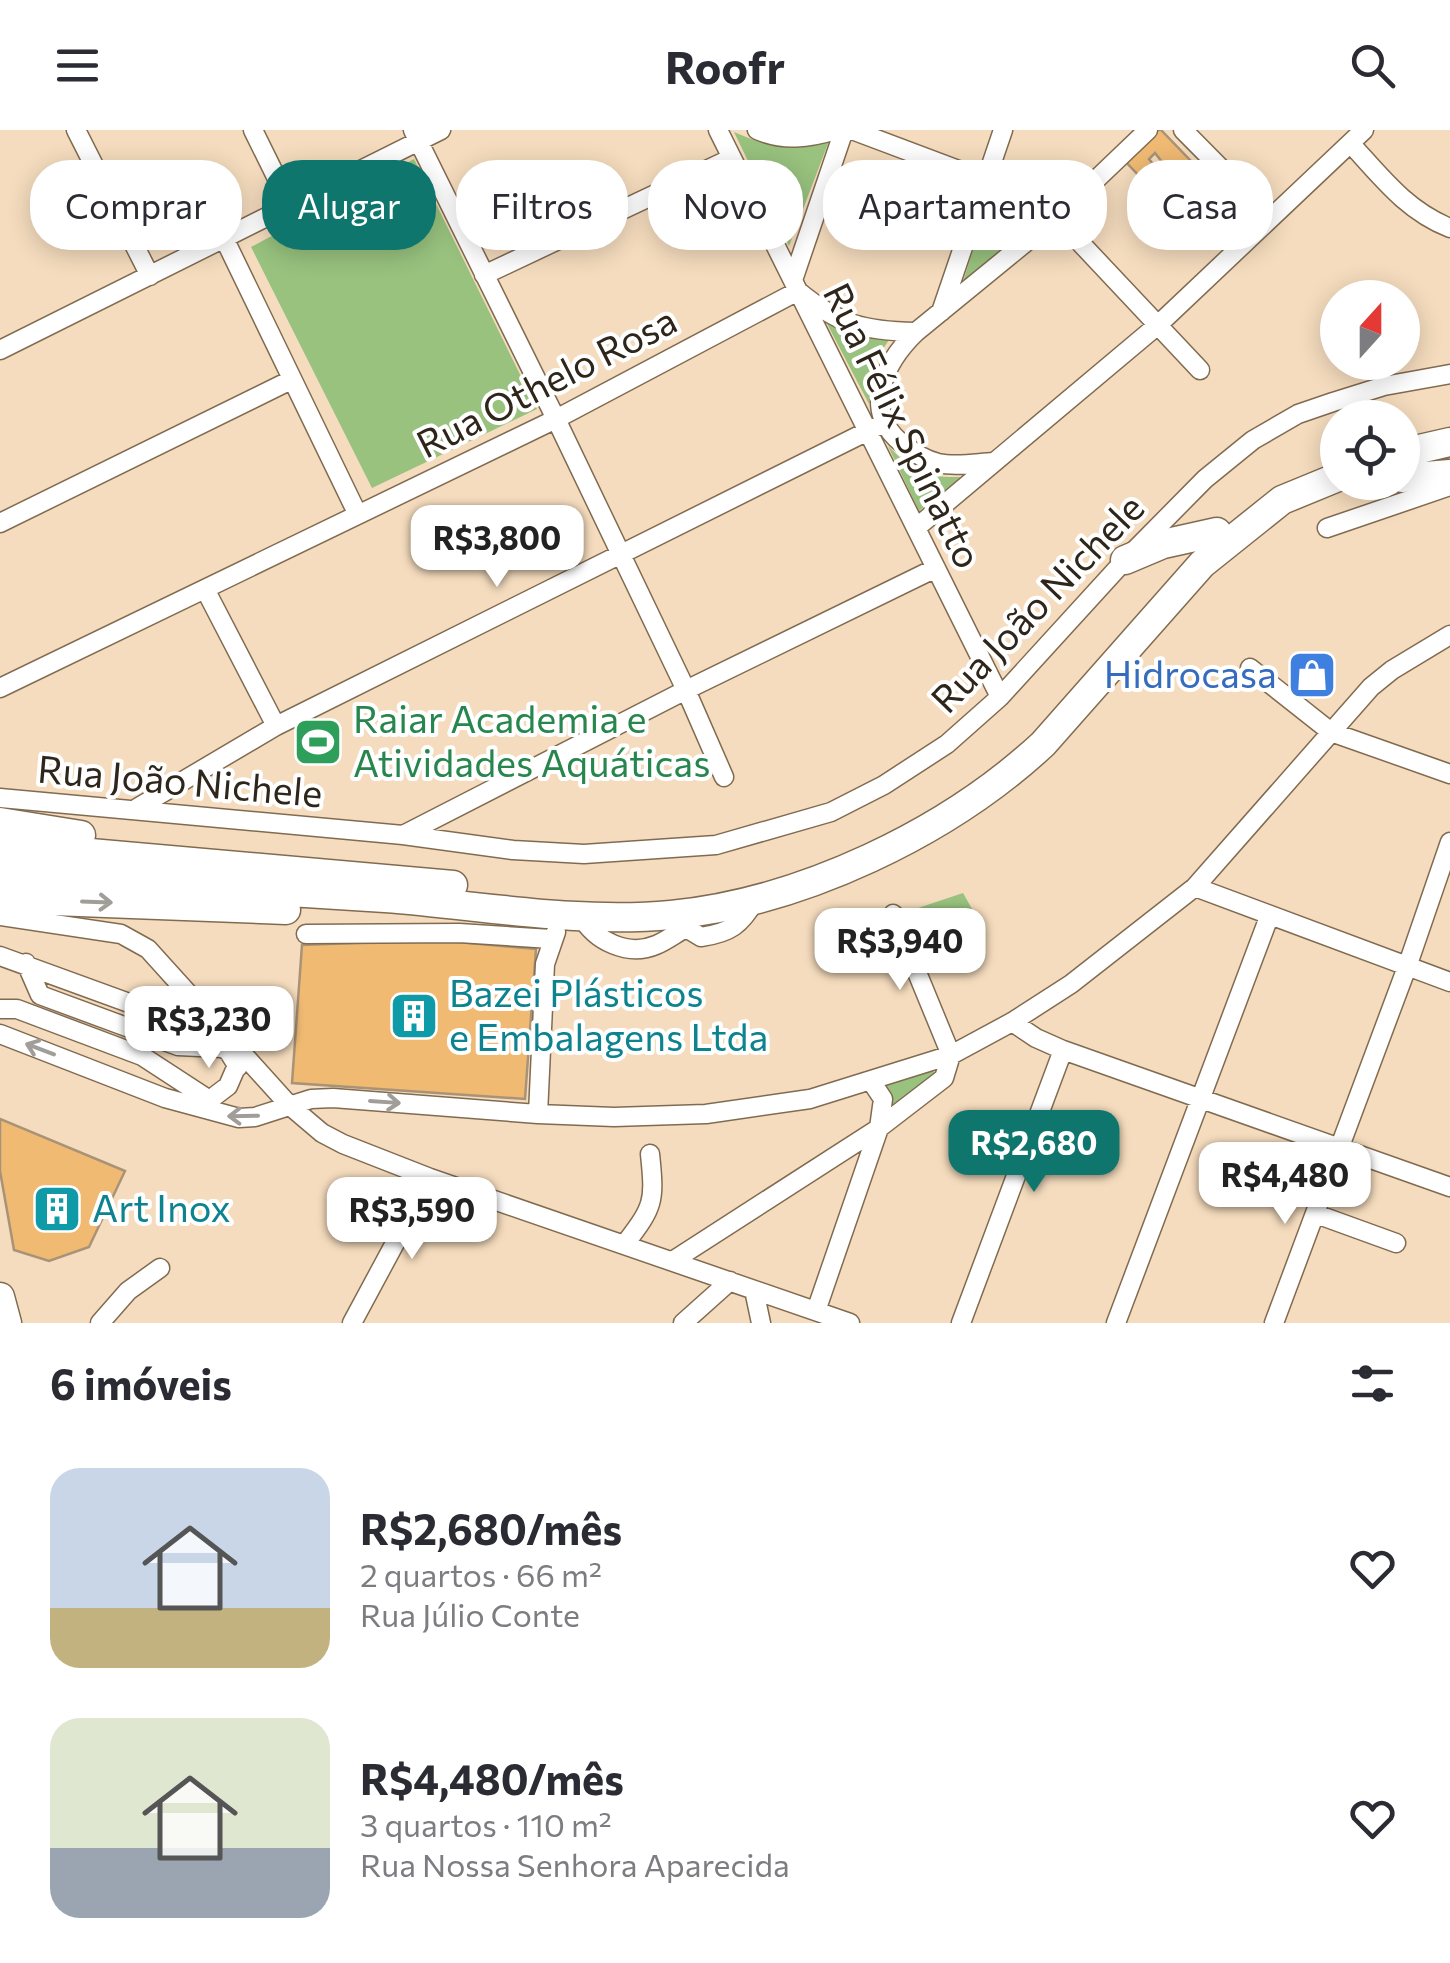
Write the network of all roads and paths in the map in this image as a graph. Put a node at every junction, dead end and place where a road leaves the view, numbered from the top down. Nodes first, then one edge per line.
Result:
1 (76, 130) edge
2 (253, 130) edge
3 (441, 130) edge
4 (718, 130) edge
5 (757, 130) edge
6 (836, 130) edge
7 (844, 130) edge
8 (852, 130) edge
9 (1003, 130) edge
10 (1148, 130) edge
11 (1183, 130) edge
12 (1364, 130) edge
13 (416, 136) edge
14 (1350, 144) junction
15 (732, 158) junction
16 (268, 160) edge
17 (372, 160) edge
18 (931, 160) edge
19 (992, 160) edge
20 (1213, 160) edge
21 (1107, 169) edge
22 (1273, 215) edge
23 (1450, 228) edge
24 (201, 250) edge
25 (230, 250) edge
26 (961, 250) edge
27 (1017, 250) edge
28 (1090, 250) edge
29 (1237, 250) edge
30 (484, 275) junction
31 (150, 276) junction
32 (795, 286) junction
33 (941, 312) junction
34 (1160, 324) junction
35 (916, 332) junction
36 (2, 344) edge
37 (1200, 370) dead end
38 (1450, 374) edge
39 (292, 380) junction
40 (556, 419) junction
41 (876, 427) junction
42 (1450, 429) edge
43 (1420, 436) edge
44 (1450, 442) edge
45 (1420, 449) edge
46 (994, 462) junction
47 (1320, 470) edge
48 (1450, 474) edge
49 (1420, 476) edge
50 (1320, 484) edge
51 (1450, 486) edge
52 (357, 513) junction
53 (0, 522) edge
54 (916, 528) junction
55 (1328, 528) dead end
56 (1217, 532) junction
57 (620, 555) junction
58 (1125, 560) junction
59 (936, 568) junction
60 (205, 589) junction
61 (1450, 635) edge
62 (1250, 668) dead end
63 (0, 688) edge
64 (686, 690) junction
65 (1000, 697) junction
66 (276, 726) junction
67 (1331, 732) junction
68 (1450, 774) edge
69 (724, 776) dead end
70 (0, 798) edge
71 (137, 808) junction
72 (0, 822) edge
73 (403, 835) junction
74 (1450, 842) edge
75 (12, 859) edge
76 (1195, 887) junction
77 (433, 892) junction
78 (894, 914) dead end
79 (4, 915) edge
80 (574, 915) junction
81 (1269, 917) junction
82 (306, 934) dead end
83 (551, 939) junction
84 (0, 956) edge
85 (26, 963) junction
86 (1407, 967) junction
87 (1450, 982) edge
88 (0, 1009) edge
89 (1012, 1022) junction
90 (0, 1034) edge
91 (1063, 1050) junction
92 (238, 1053) junction
93 (952, 1055) junction
94 (871, 1081) junction
95 (333, 1098) junction
96 (1200, 1098) junction
97 (204, 1104) junction
98 (289, 1105) junction
99 (538, 1114) junction
100 (879, 1128) junction
101 (322, 1132) junction
102 (1340, 1148) junction
103 (650, 1154) dead end
104 (430, 1178) junction
105 (1450, 1186) edge
106 (1316, 1214) junction
107 (1396, 1243) dead end
108 (625, 1244) junction
109 (674, 1260) junction
110 (160, 1268) dead end
111 (730, 1281) junction
112 (754, 1290) junction
113 (0, 1297) edge
114 (816, 1311) junction
115 (355, 1322) edge
116 (6, 1323) edge
117 (100, 1323) edge
118 (683, 1323) edge
119 (761, 1323) edge
120 (850, 1323) edge
121 (961, 1323) edge
122 (1116, 1323) edge
123 (1274, 1323) edge

1 - 31 street
2 - 16 street
3 - 13 street
4 - 15 street, Rua Félix Spinatto
5 - 6 street
7 - 32 street
8 - 18 street
9 - 19 street
10 - 21 street
11 - 20 street
12 - 14 street
13 - 17 street
13 - 30 street
14 - 22 street
14 - 23 street
15 - 30 street
15 - 32 street, Rua Félix Spinatto
24 - 31 street
25 - 39 street
26 - 33 street
27 - 33 street
28 - 34 street
29 - 34 street
30 - 40 street
31 - 36 street
32 - 35 street
32 - 40 street, Rua Othelo Rosa
32 - 41 street, Rua Félix Spinatto
33 - 35 street
34 - 37 street
34 - 46 street
35 - 41 street
38 - 58 street, Rua João Nichele
39 - 52 street
39 - 53 street
40 - 52 street, Rua Othelo Rosa
40 - 57 street
41 - 46 street
41 - 54 street, Rua Félix Spinatto
41 - 57 street
42 - 43 highway
44 - 45 highway
46 - 54 street
47 - 56 highway
48 - 49 highway
50 - 80 highway
51 - 55 street
52 - 60 street, Rua Othelo Rosa
54 - 59 street, Rua Félix Spinatto
56 - 58 highway
56 - 77 highway
57 - 64 street
57 - 66 street
58 - 65 street, Rua João Nichele
59 - 64 street
59 - 65 street, Rua Félix Spinatto
60 - 63 street, Rua Othelo Rosa
60 - 66 street
61 - 67 street
62 - 67 street
64 - 69 street
64 - 73 street
65 - 73 street, Rua João Nichele
66 - 71 street
67 - 68 street
67 - 76 street
70 - 71 street, Rua João Nichele
71 - 73 street, Rua João Nichele
72 - 77 highway
74 - 86 street
75 - 77 highway
76 - 81 street
76 - 89 street
79 -> 77 highway
77 - 80 highway
78 - 93 street
79 - 92 street
80 - 83 street
81 - 86 street
81 - 96 street
82 - 83 street
83 - 99 street
84 - 85 street
85 - 92 street
85 - 92 street
86 - 87 street
86 - 102 street
88 - 97 street
89 - 91 street
89 - 93 street
97 -> 90 street
91 - 96 street
91 - 121 street
92 - 97 street
92 - 98 street
93 - 94 street
93 - 100 street
94 - 99 street
94 - 100 street
95 - 98 street
95 -> 99 street
95 - 101 street
96 - 102 street
96 - 122 street
98 -> 97 street
98 - 101 street
100 - 109 street
100 - 114 street
101 - 104 street
102 - 105 street
102 - 106 street
103 - 108 street
104 - 108 street
104 - 115 street
106 - 107 street
106 - 123 street
108 - 109 street
109 - 111 street
110 - 117 street
111 - 112 street
111 - 118 street
112 - 114 street
112 - 119 street
113 - 116 highway
114 - 120 street

